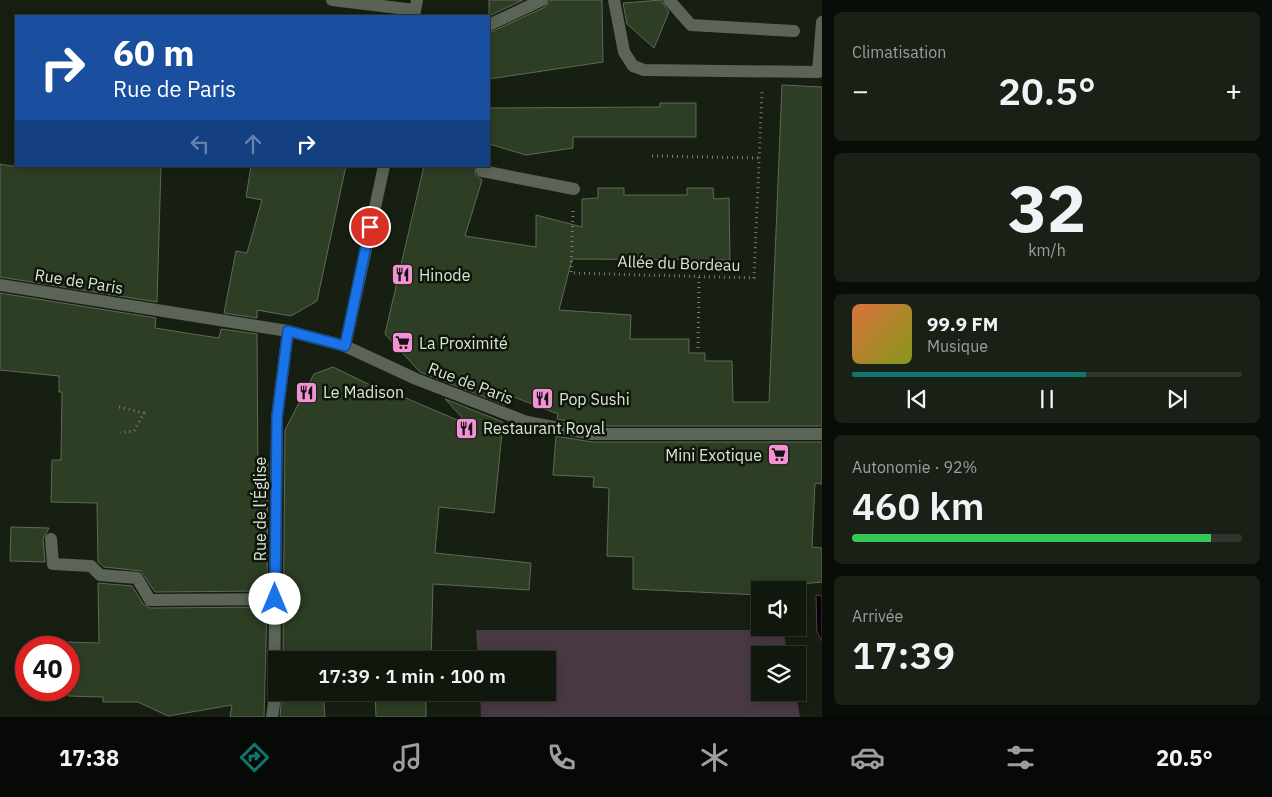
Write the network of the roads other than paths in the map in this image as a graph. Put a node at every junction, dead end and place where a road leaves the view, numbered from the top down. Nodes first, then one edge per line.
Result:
1 (332, 0) edge
2 (542, 0) edge
3 (614, 0) edge
4 (670, 0) edge
5 (415, 9) edge
6 (822, 22) edge
7 (490, 25) edge
8 (794, 31) dead end
9 (384, 167) edge
10 (482, 172) dead end
11 (574, 189) road end
12 (0, 285) edge
13 (288, 331) junction
14 (345, 346) junction
15 (822, 434) edge
16 (51, 539) dead end
17 (275, 599) junction
18 (272, 717) edge

1 - 5 street
2 - 7 street
3 - 6 street
4 - 8 street
9 - 14 street
10 - 11 street
12 - 13 street, Rue de Paris
13 - 14 street, Rue de Paris
13 - 17 street, Rue de l'Église
14 - 15 street, Rue de Paris
16 - 17 street
17 - 18 street, Rue de l'Église

